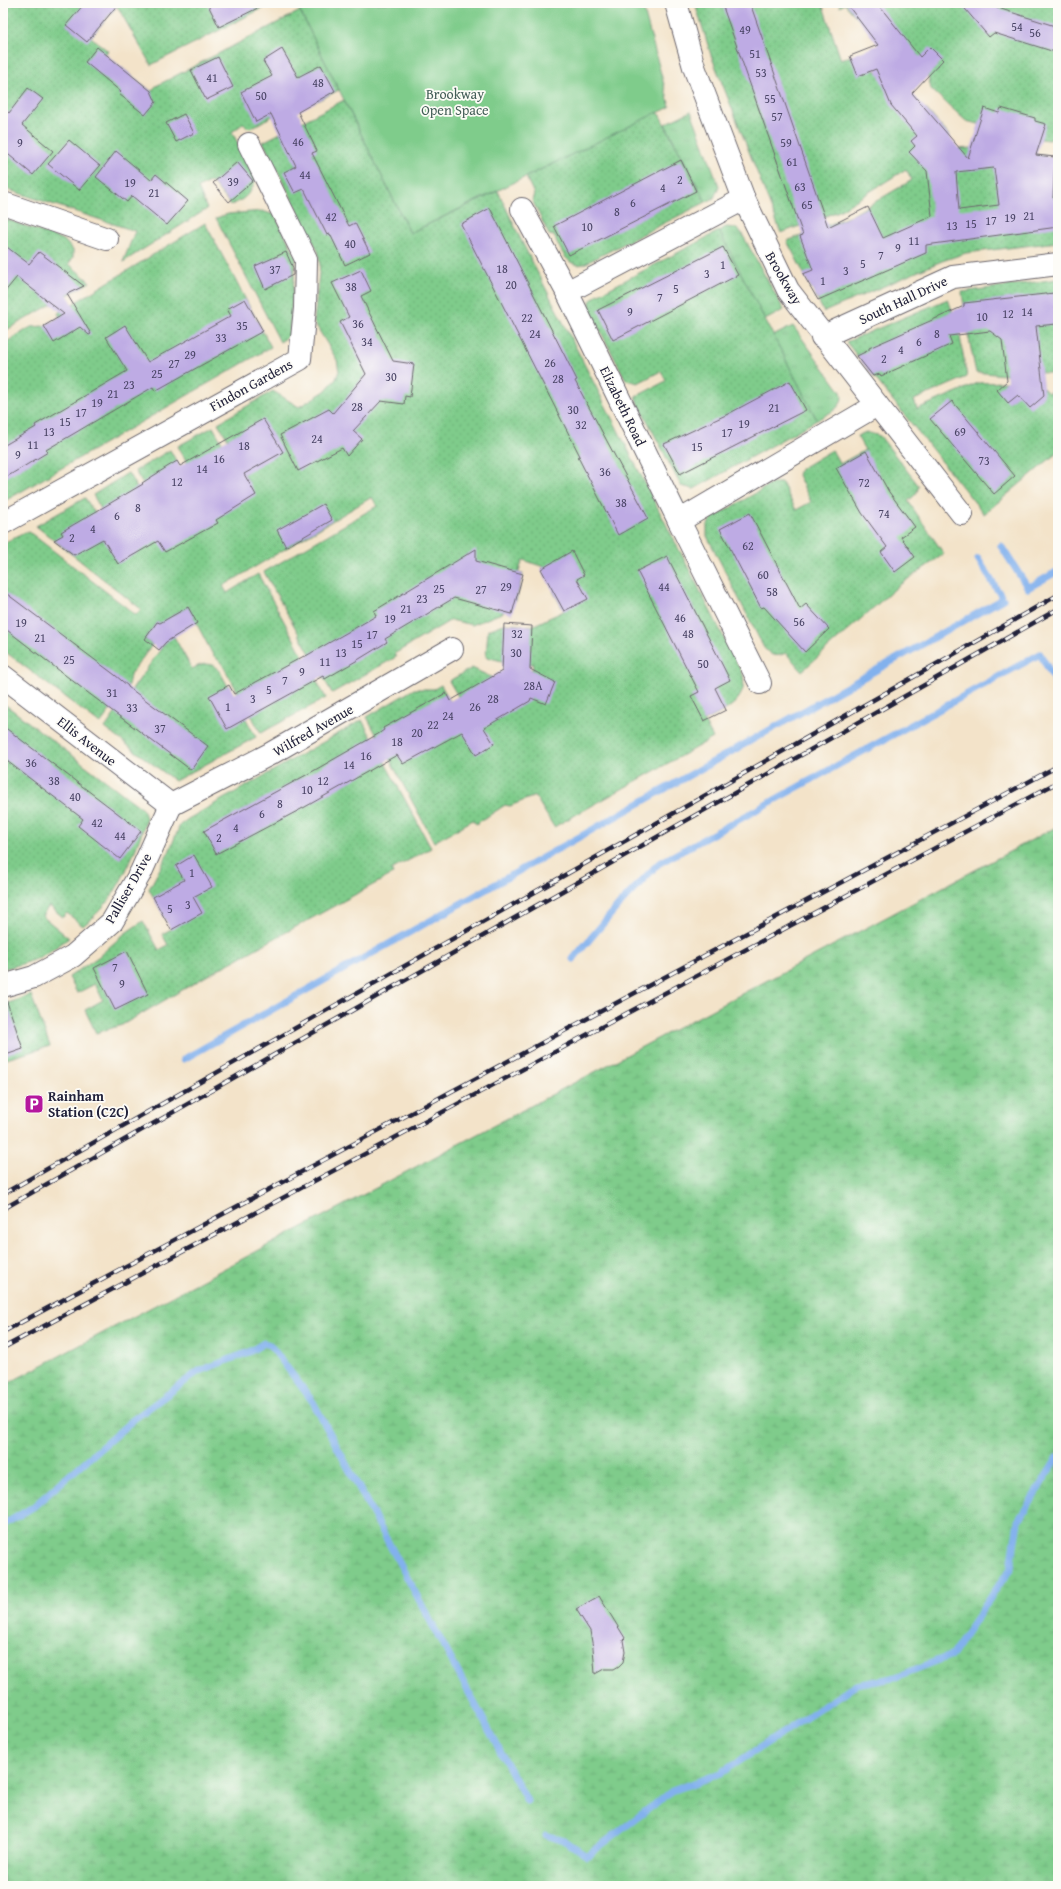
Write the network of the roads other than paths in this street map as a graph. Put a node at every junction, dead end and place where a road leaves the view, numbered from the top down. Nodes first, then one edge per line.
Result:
1 (676, 3) edge
2 (249, 144) dead end
3 (744, 199) junction
4 (3, 203) edge
5 (522, 209) dead end
6 (107, 239) dead end
7 (1058, 264) edge
8 (567, 292) junction
9 (822, 337) junction
10 (877, 405) junction
11 (962, 514) dead end
12 (679, 521) junction
13 (3, 524) edge
14 (452, 649) dead end
15 (3, 676) edge
16 (760, 683) dead end
17 (171, 805) junction
18 (3, 986) edge

1 - 3 street, Brookway
2 - 13 street, Findon Gardens
3 - 8 street
3 - 9 street, Brookway
4 - 6 street
5 - 8 street, Elizabeth Road
7 - 9 street, South Hall Drive
8 - 12 street, Elizabeth Road
9 - 10 street, Brookway
10 - 11 street, Brookway
10 - 12 street
12 - 16 street, Elizabeth Road
14 - 17 street, Wilfred Avenue
15 - 17 street, Ellis Avenue
17 - 18 street, Palliser Drive

